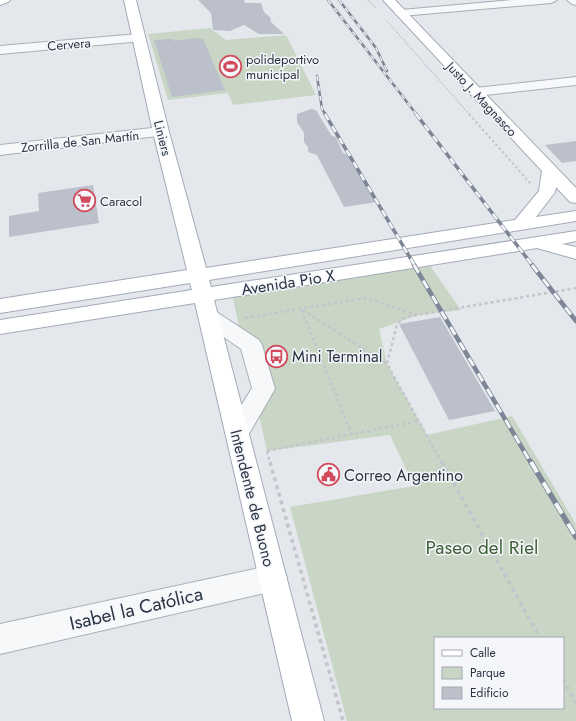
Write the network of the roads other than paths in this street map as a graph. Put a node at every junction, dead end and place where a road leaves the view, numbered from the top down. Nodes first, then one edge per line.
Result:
1 (4, 0) edge
2 (130, 0) edge
3 (389, 0) edge
4 (551, 0) edge
5 (573, 0) edge
6 (0, 2) edge
7 (576, 2) edge
8 (401, 13) junction
9 (138, 38) junction
10 (0, 50) edge
11 (576, 81) edge
12 (476, 92) junction
13 (161, 132) junction
14 (0, 150) edge
15 (550, 170) junction
16 (576, 198) edge
17 (576, 216) edge
18 (520, 226) junction
19 (576, 236) edge
20 (537, 243) junction
21 (576, 253) edge
22 (203, 296) junction
23 (0, 306) edge
24 (0, 327) edge
25 (249, 446) junction
26 (272, 578) junction
27 (0, 639) edge
28 (308, 721) edge

1 - 6 main road
2 - 9 main road, Liniers
3 - 8 main road, Justo J. Magnasco
4 - 8 street
5 - 7 street
8 - 12 main road, Justo J. Magnasco
9 - 10 street, Cervera
9 - 13 main road, Liniers
11 - 12 street
12 - 15 main road, Justo J. Magnasco
13 - 14 street, Zorrilla de San Martín
13 - 22 main road, Liniers
15 - 16 main road, Justo J. Magnasco
15 - 18 main road
17 - 18 main road, Avenida Pio X
18 - 22 main road, Avenida Pio X
19 - 20 main road, Avenida Pio X
20 - 21 main road
20 - 22 main road, Avenida Pio X
22 - 23 main road, Avenida Pio X
22 - 24 main road, Avenida Pio X
22 - 25 main road, Intendente de Buono
22 - 25 street
25 - 26 main road, Intendente de Buono
26 - 27 street, Isabel la Católica
26 - 28 main road, Intendente de Buono

